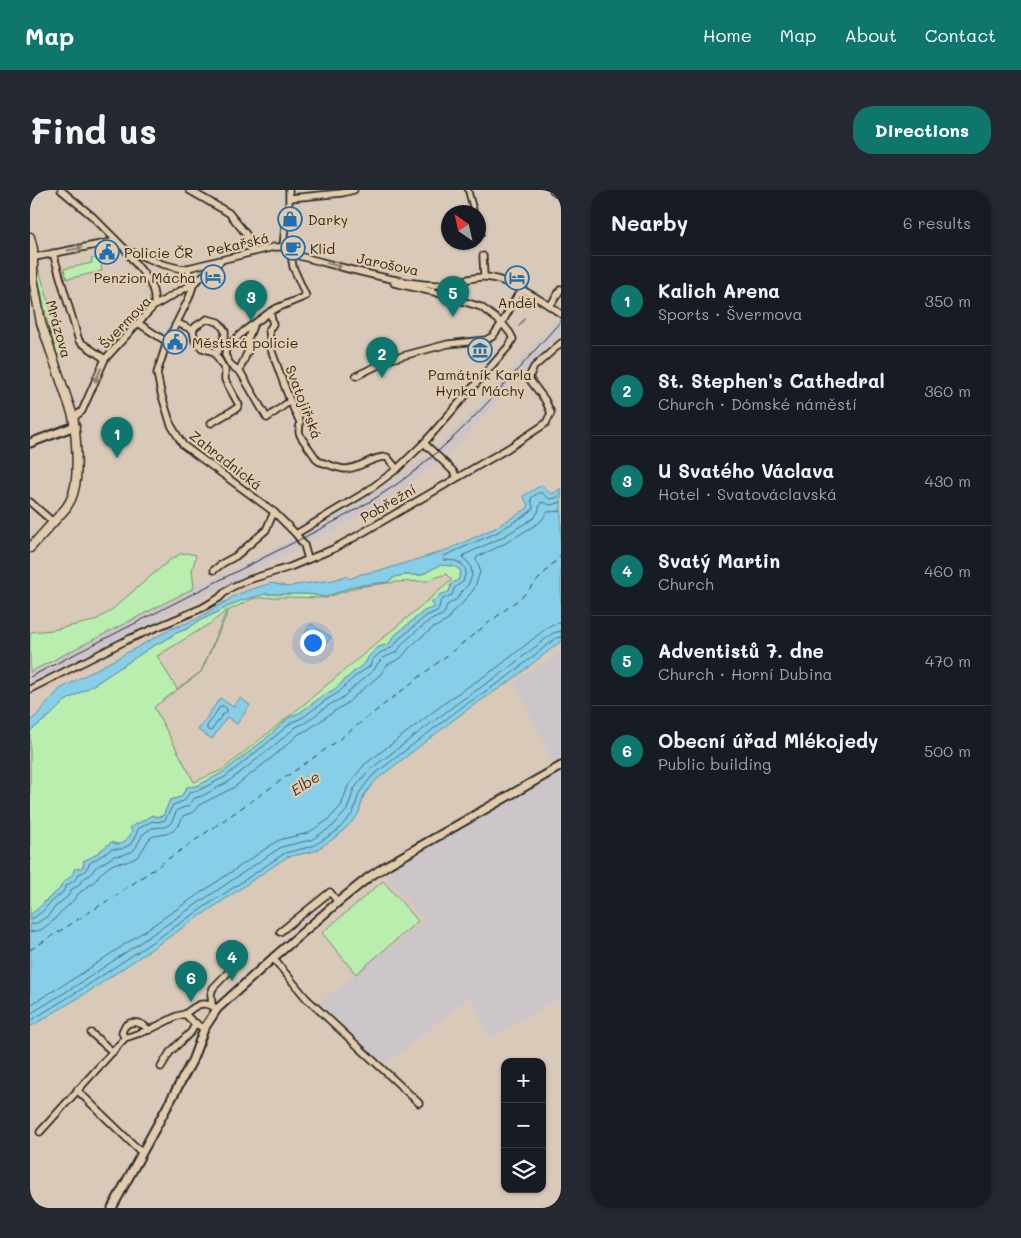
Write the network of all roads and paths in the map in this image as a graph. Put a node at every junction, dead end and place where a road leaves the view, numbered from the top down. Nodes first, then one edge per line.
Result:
1 (61, 190) edge
2 (190, 190) edge
3 (289, 190) edge
4 (354, 190) edge
5 (468, 190) edge
6 (553, 190) edge
7 (561, 196) edge
8 (290, 198) junction
9 (472, 205) edge
10 (30, 237) edge
11 (116, 240) junction
12 (283, 247) junction
13 (126, 250) junction
14 (253, 252) junction
15 (54, 253) junction
16 (291, 254) junction
17 (483, 256) dead end
18 (32, 258) edge
19 (223, 260) junction
20 (188, 268) junction
21 (376, 276) junction
22 (484, 276) junction
23 (194, 283) junction
24 (561, 288) edge
25 (523, 290) junction
26 (154, 306) junction
27 (550, 306) junction
28 (270, 312) junction
29 (561, 314) edge
30 (138, 323) junction
31 (502, 323) junction
32 (177, 324) junction
33 (253, 324) junction
34 (193, 330) junction
35 (167, 342) junction
36 (561, 343) edge
37 (214, 352) junction
38 (105, 359) junction
39 (239, 371) junction
40 (356, 376) dead end
41 (290, 401) junction
42 (73, 416) junction
43 (212, 423) dead end
44 (75, 426) junction
45 (30, 443) edge
46 (424, 443) junction
47 (397, 469) junction
48 (457, 477) junction
49 (30, 502) edge
50 (274, 512) junction
51 (53, 522) junction
52 (296, 534) junction
53 (30, 548) edge
54 (308, 559) junction
55 (214, 570) dead end
56 (30, 690) edge
57 (561, 766) edge
58 (338, 902) junction
59 (280, 932) dead end
60 (272, 958) junction
61 (239, 961) dead end
62 (214, 1007) junction
63 (185, 1014) junction
64 (196, 1023) junction
65 (204, 1029) junction
66 (149, 1030) junction
67 (91, 1033) dead end
68 (125, 1038) junction
69 (113, 1052) junction
70 (161, 1067) dead end
71 (78, 1090) junction
72 (419, 1103) dead end
73 (40, 1132) dead end
74 (142, 1153) junction
75 (112, 1208) edge

1 - 11 street
2 - 14 street
3 - 8 street
4 - 8 street
5 - 9 street
6 - 7 street
8 - 12 street
10 - 18 main road, Mrázova
11 - 13 street
15 -> 11 street
12 - 14 street, Pekařská
12 - 16 street, Pekařská
13 - 20 street
13 - 26 street
14 - 19 street, Pekařská
15 - 18 street
15 - 38 street
16 -> 21 street, Jarošova
16 - 28 street
17 - 22 street
18 - 42 main road, Mrázova
19 - 20 street, Pekařská
19 - 23 street, Švermova
20 - 23 street
21 - 22 street, Jarošova
21 - 31 street
22 - 25 street, Jarošova
23 - 26 street, Švermova
23 - 32 street, Zahradnická
24 - 27 street
25 - 27 street, Jarošova
25 - 31 street
26 - 30 street, Švermova
27 - 29 street, Jarošova
28 - 33 street
28 - 41 street, Svatojiřská
30 - 35 street
30 - 38 street, Švermova
31 - 40 street
31 - 46 street
32 - 34 street
32 - 35 street, Zahradnická
33 - 39 street
33 - 39 street
34 - 37 street
34 - 37 street
35 - 50 street, Zahradnická
36 - 48 street, Pobřežní
37 - 43 street
38 -> 42 street, Švermova
39 - 41 street
41 - 47 street, Svatojiřská
42 - 44 main road, Mrázova
44 - 45 street
44 - 51 main road
46 - 47 street
46 - 48 street
47 - 52 street
48 - 54 street, Pobřežní
49 - 51 street
50 - 52 street, Zahradnická
50 - 55 street
51 - 53 main road
52 - 54 street, Zahradnická
54 - 56 street, Pobřežní
57 - 58 street
58 - 59 street
58 - 60 street
60 - 62 street
60 - 72 street
61 - 62 street
62 - 63 street
62 - 65 street
63 - 64 street
63 - 66 street
64 - 65 street
64 - 70 street
65 - 74 street
66 - 68 street
66 - 68 street
67 - 69 street
68 - 69 street
69 - 71 street
71 - 73 street
71 - 74 street
74 - 75 street

